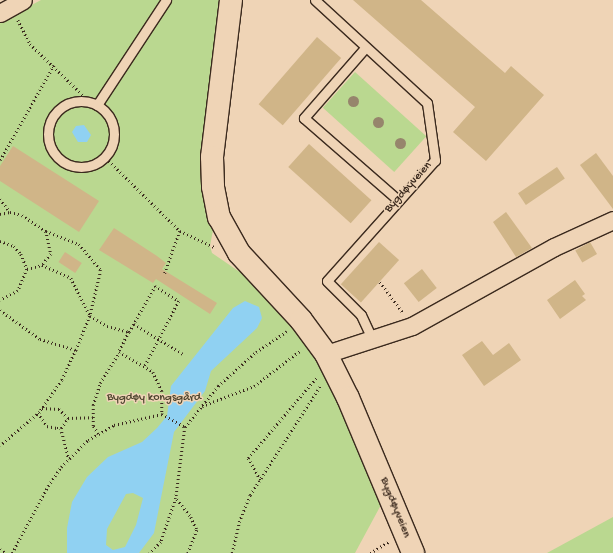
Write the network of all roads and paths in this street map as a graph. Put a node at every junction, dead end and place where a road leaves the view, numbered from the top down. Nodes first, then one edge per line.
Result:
1 (166, 0) edge
2 (231, 0) edge
3 (315, 0) edge
4 (11, 6) edge
5 (365, 48) junction
6 (54, 65) junction
7 (88, 100) junction
8 (98, 105) junction
9 (1, 156) edge
10 (106, 158) junction
11 (0, 160) edge
12 (0, 199) edge
13 (398, 200) junction
14 (10, 212) junction
15 (0, 214) edge
16 (613, 220) edge
17 (46, 231) junction
18 (180, 231) junction
19 (0, 241) edge
20 (239, 253) junction
21 (42, 265) junction
22 (27, 269) junction
23 (165, 273) dead end
24 (380, 282) dead end
25 (0, 300) edge
26 (0, 310) edge
27 (90, 316) junction
28 (134, 324) junction
29 (412, 326) junction
30 (291, 330) dead end
31 (128, 332) junction
32 (159, 339) junction
33 (372, 339) junction
34 (301, 344) dead end
35 (302, 349) junction
36 (76, 350) junction
37 (118, 352) junction
38 (183, 354) dead end
39 (320, 361) junction
40 (145, 366) junction
41 (43, 406) junction
42 (202, 406) junction
43 (38, 413) junction
44 (162, 414) junction
45 (93, 416) junction
46 (68, 418) junction
47 (61, 428) junction
48 (185, 428) junction
49 (98, 434) junction
50 (0, 446) edge
51 (69, 459) junction
52 (260, 480) junction
53 (176, 498) junction
54 (409, 544) edge
55 (0, 549) edge
56 (6, 553) edge
57 (12, 553) edge
58 (150, 553) edge
59 (188, 553) edge
60 (232, 553) edge
61 (370, 553) edge

1 - 8 lane
2 - 20 street, Bygdøyveien
3 - 5 lane, Bygdøyveien
4 - 6 path
5 - 13 lane, Bygdøyveien
5 - 13 lane
6 - 7 path
6 - 9 path
7 - 8 lane
7 - 10 lane
8 - 10 lane
9 - 11 path
10 - 18 path
12 - 14 path
13 - 33 lane, Bygdøyveien
14 - 15 path
14 - 17 path
16 - 29 street
17 - 21 path
17 - 27 path
18 - 20 path
18 - 23 path
19 - 22 path
20 - 39 street, Bygdøyveien
21 - 22 path
21 - 27 path
22 - 25 path
24 - 29 path
26 - 36 path
27 - 31 path
27 - 36 path
28 - 31 path
28 - 32 path
28 - 32 path
29 - 33 street
30 - 42 path
31 - 37 path
32 - 38 path
32 - 40 path
33 - 39 street
34 - 35 path
35 - 39 path
35 - 42 path
36 - 41 path
37 - 40 path
37 - 45 path
39 - 52 path
39 - 52 path
39 - 54 street, Bygdøyveien
40 - 44 path
41 - 43 path
41 - 46 path
42 - 48 path
43 - 47 path
43 - 50 path
44 - 48 path
44 - 49 path
45 - 46 path
45 - 49 path
46 - 47 path
47 - 51 path
48 - 53 path
49 - 51 path
51 - 57 path
52 - 60 path
53 - 58 path
53 - 59 path
54 - 61 path
55 - 56 path

